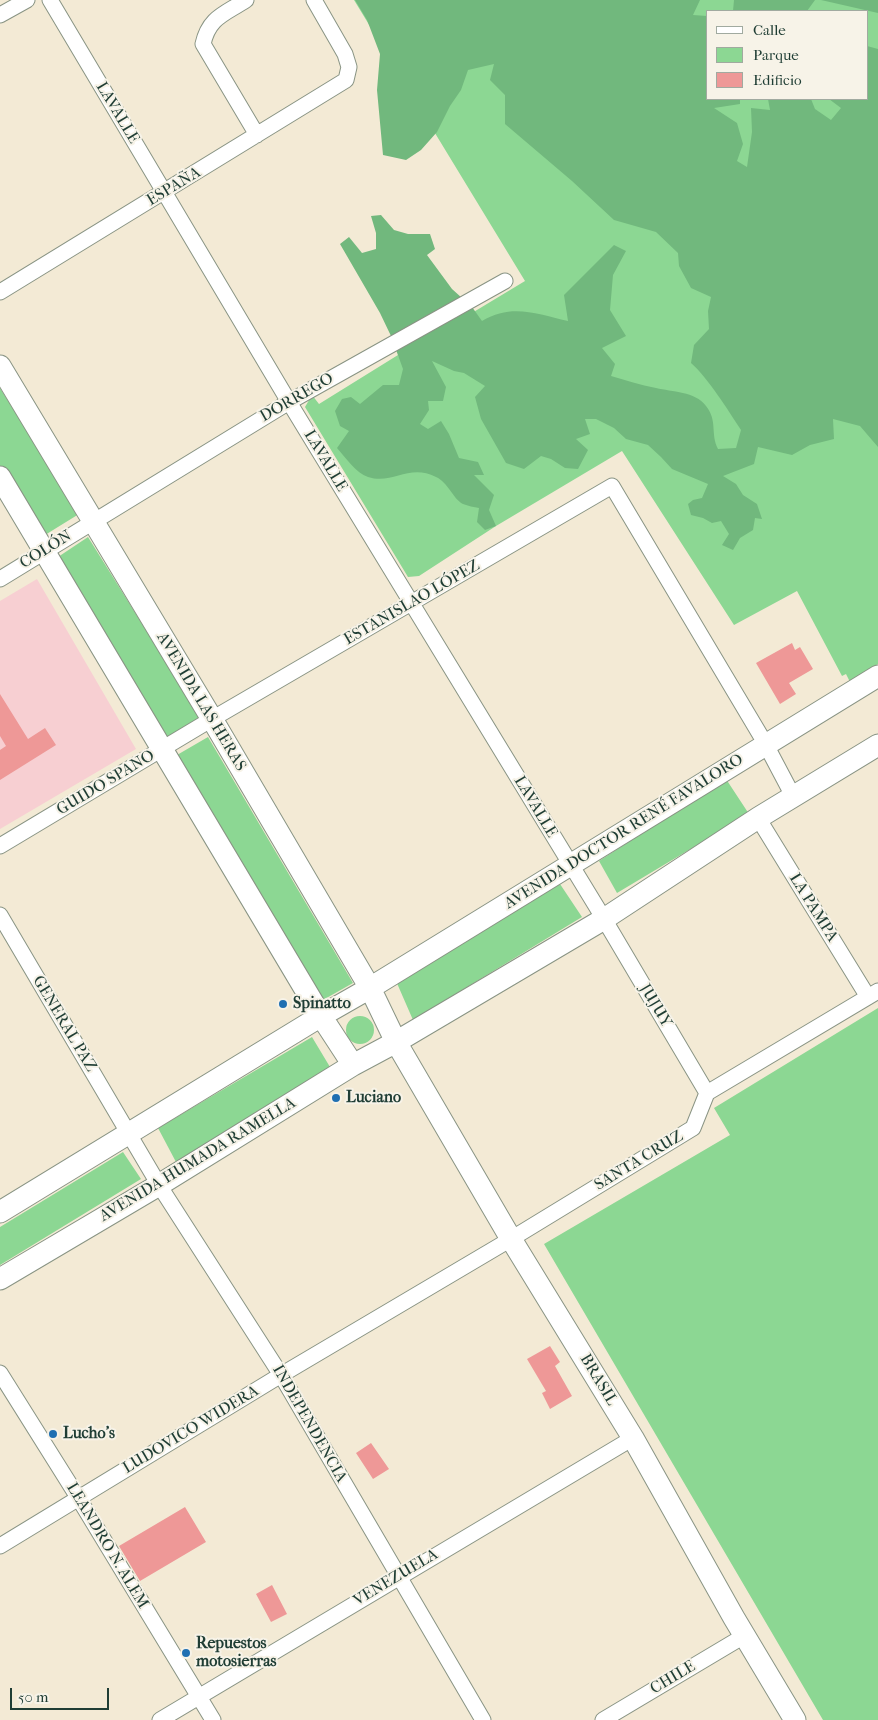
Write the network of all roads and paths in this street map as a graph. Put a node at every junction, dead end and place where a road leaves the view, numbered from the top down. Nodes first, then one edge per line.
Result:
1 (27, 0) edge
2 (50, 0) edge
3 (246, 0) edge
4 (314, 0) edge
5 (0, 15) edge
6 (257, 135) junction
7 (165, 192) junction
8 (505, 281) dead end
9 (0, 292) edge
10 (0, 366) edge
11 (289, 402) junction
12 (0, 477) edge
13 (93, 522) junction
14 (45, 552) junction
15 (0, 579) edge
16 (411, 604) junction
17 (878, 676) edge
18 (212, 719) junction
19 (765, 744) junction
20 (878, 745) edge
21 (162, 749) junction
22 (794, 796) junction
23 (758, 818) junction
24 (0, 846) edge
25 (570, 865) junction
26 (0, 916) edge
27 (604, 919) junction
28 (370, 988) junction
29 (873, 994) edge
30 (321, 1016) junction
31 (396, 1042) junction
32 (353, 1065) junction
33 (706, 1092) junction
34 (129, 1133) junction
35 (159, 1185) junction
36 (0, 1212) edge
37 (511, 1239) junction
38 (0, 1279) edge
39 (0, 1373) edge
40 (281, 1376) junction
41 (633, 1438) junction
42 (79, 1498) junction
43 (0, 1546) edge
44 (398, 1577) junction
45 (744, 1636) junction
46 (198, 1698) junction
47 (160, 1720) edge
48 (212, 1720) edge
49 (483, 1720) edge
50 (603, 1720) edge
51 (795, 1720) edge

1 - 5 street
2 - 7 street, LAVALLE
3 - 6 street
4 - 6 street, ESPAÑA
6 - 7 street, ESPAÑA
7 - 9 street, ESPAÑA
7 - 11 street, LAVALLE
8 - 11 street, DORREGO
10 - 13 main road, AVENIDA LAS HERAS
11 - 13 street, DORREGO
11 - 16 street, LAVALLE
12 - 14 main road
13 - 14 street, COLÓN
13 - 18 main road, AVENIDA LAS HERAS
14 - 15 street, COLÓN
14 - 21 main road
16 - 18 street, ESTANISLAO LÓPEZ
16 - 19 street, ESTANISLAO LÓPEZ
16 - 25 street, LAVALLE
17 - 19 main road, AVENIDA DOCTOR RENÉ FAVALORO
18 - 21 street, GUIDO SPANO
18 - 28 main road, AVENIDA LAS HERAS
19 - 22 street
19 - 25 main road, AVENIDA DOCTOR RENÉ FAVALORO
20 - 22 main road
21 - 24 street, GUIDO SPANO
21 - 30 main road
22 - 23 main road
23 - 27 main road
23 - 29 street, LA PAMPA
25 - 27 street, LAVALLE
25 - 28 main road, AVENIDA DOCTOR RENÉ FAVALORO
26 - 34 street, GENERAL PAZ
27 - 31 main road
27 - 33 street, JUJUY
28 - 30 main road
28 - 31 main road, AVENIDA LAS HERAS
29 - 33 street
30 - 32 main road
30 - 34 main road
31 - 32 main road, AVENIDA HUMADA RAMELLA
31 - 37 main road, BRASIL
32 - 35 main road, AVENIDA HUMADA RAMELLA
33 - 37 street, SANTA CRUZ
34 - 35 street, INDEPENDENCIA
34 - 36 main road
35 - 38 main road, AVENIDA HUMADA RAMELLA
35 - 40 street, INDEPENDENCIA
37 - 40 street, LUDOVICO WIDERA
37 - 41 main road, BRASIL
39 - 42 street, LEANDRO N. ALEM
40 - 42 street, LUDOVICO WIDERA
40 - 44 street, INDEPENDENCIA
41 - 44 street, VENEZUELA
41 - 45 main road, BRASIL
42 - 43 street, LUDOVICO WIDERA
42 - 46 street, LEANDRO N. ALEM
44 - 46 street, VENEZUELA
44 - 49 street, INDEPENDENCIA
45 - 50 street, CHILE
45 - 51 main road, BRASIL
46 - 47 street, VENEZUELA
46 - 48 street, LEANDRO N. ALEM

